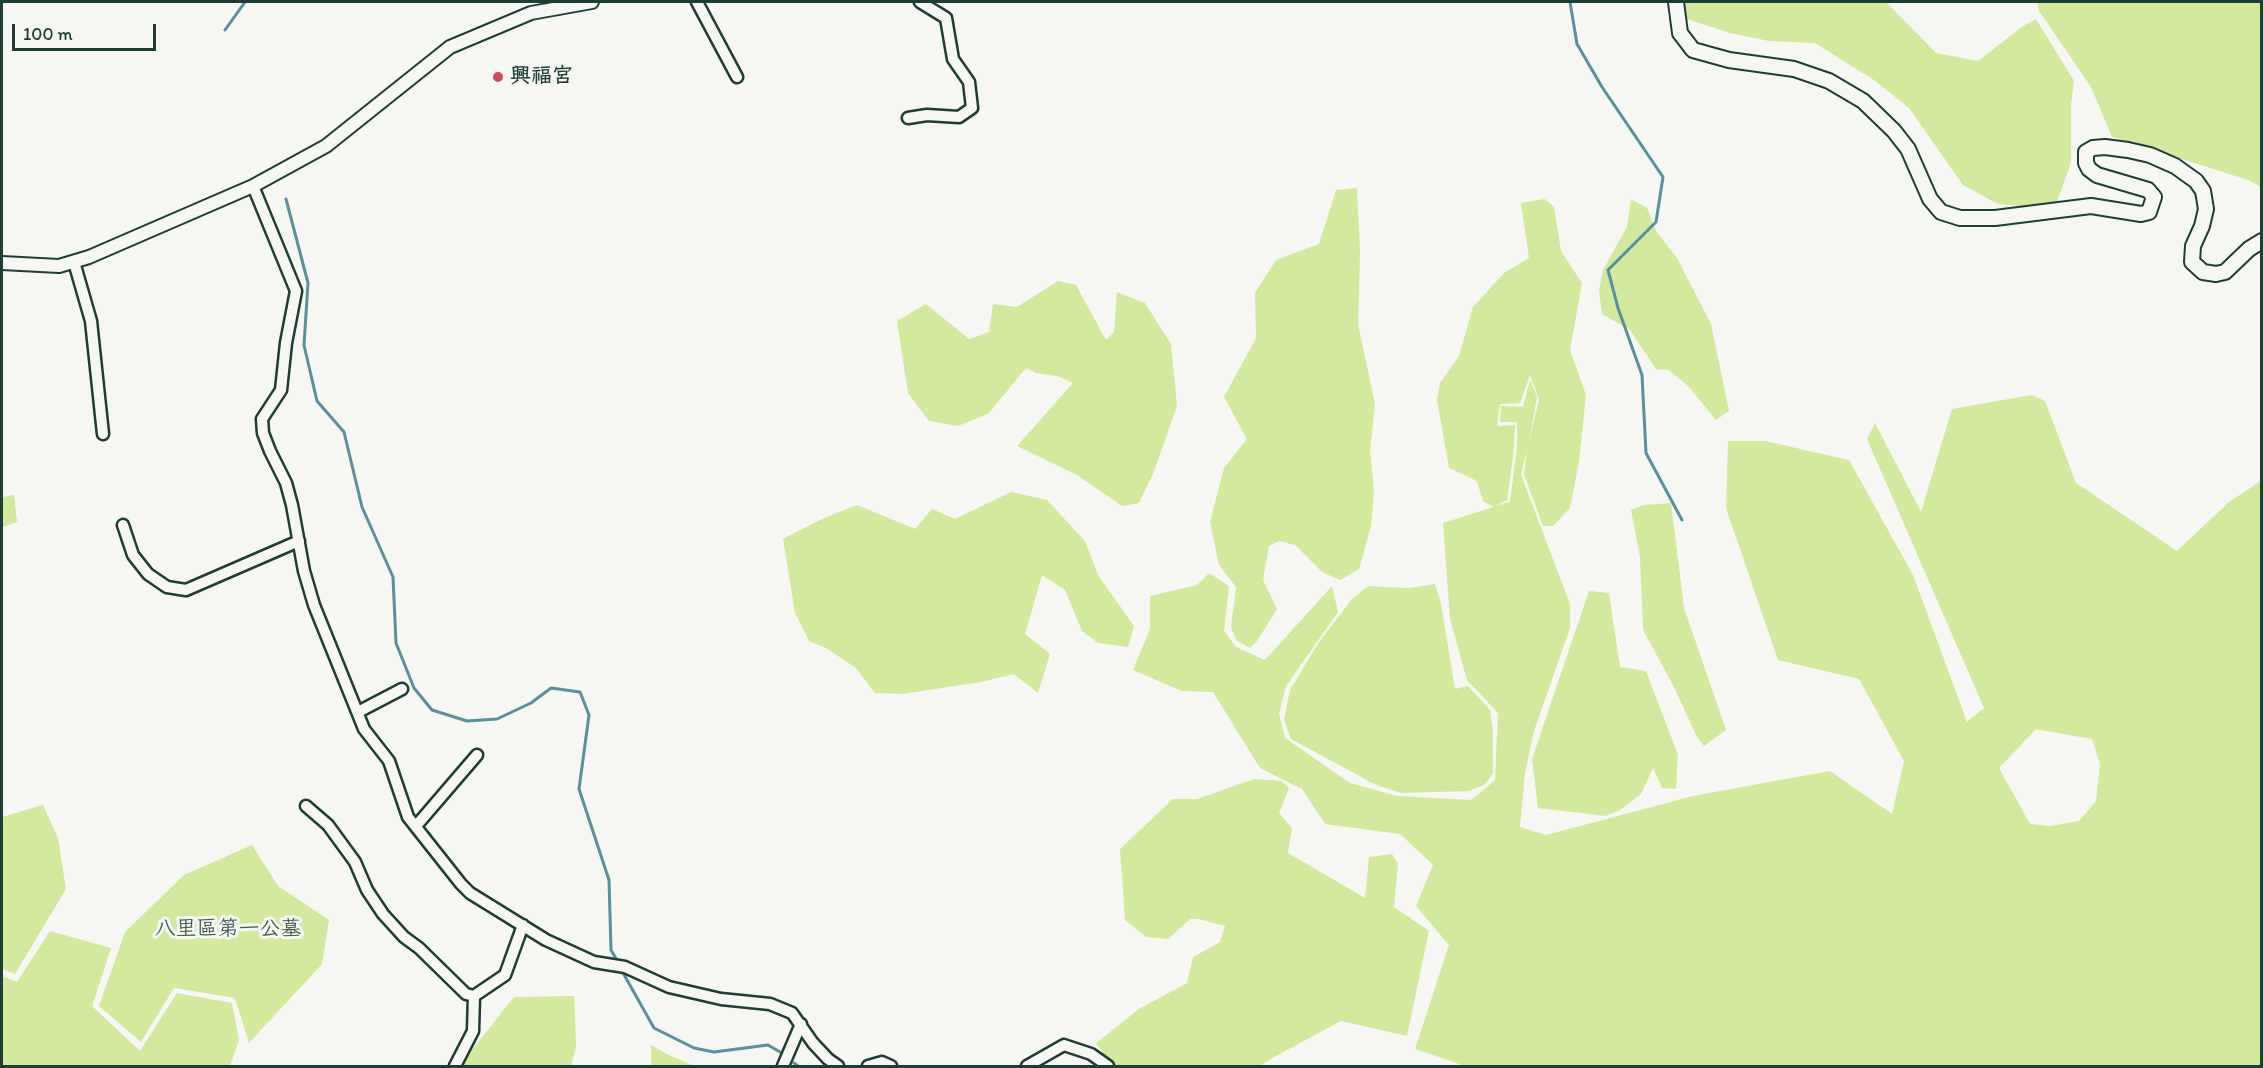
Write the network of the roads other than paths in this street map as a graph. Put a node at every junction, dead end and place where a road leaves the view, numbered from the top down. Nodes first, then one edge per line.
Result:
1 (592, 2) edge
2 (697, 2) edge
3 (920, 2) edge
4 (1676, 2) edge
5 (737, 77) dead end
6 (908, 118) dead end
7 (253, 186) junction
8 (2262, 241) edge
9 (74, 262) junction
10 (2, 263) edge
11 (103, 435) dead end
12 (123, 525) dead end
13 (299, 541) junction
14 (402, 689) dead end
15 (358, 712) junction
16 (477, 755) dead end
17 (306, 806) dead end
18 (416, 826) junction
19 (523, 925) junction
20 (474, 996) junction
21 (801, 1024) junction
22 (454, 1066) edge
23 (783, 1066) edge
24 (838, 1066) edge
25 (868, 1066) edge
26 (891, 1066) edge
27 (1027, 1066) edge
28 (1108, 1066) edge

1 - 7 street
2 - 5 street
3 - 6 street
4 - 8 main road
7 - 9 street
7 - 13 street
9 - 10 street
9 - 11 street
12 - 13 street
13 - 15 street
14 - 15 street
15 - 18 street
16 - 18 street
17 - 20 street
18 - 19 street
19 - 20 street
19 - 21 street
20 - 22 street
21 - 23 street
21 - 24 street
25 - 26 street
27 - 28 street

